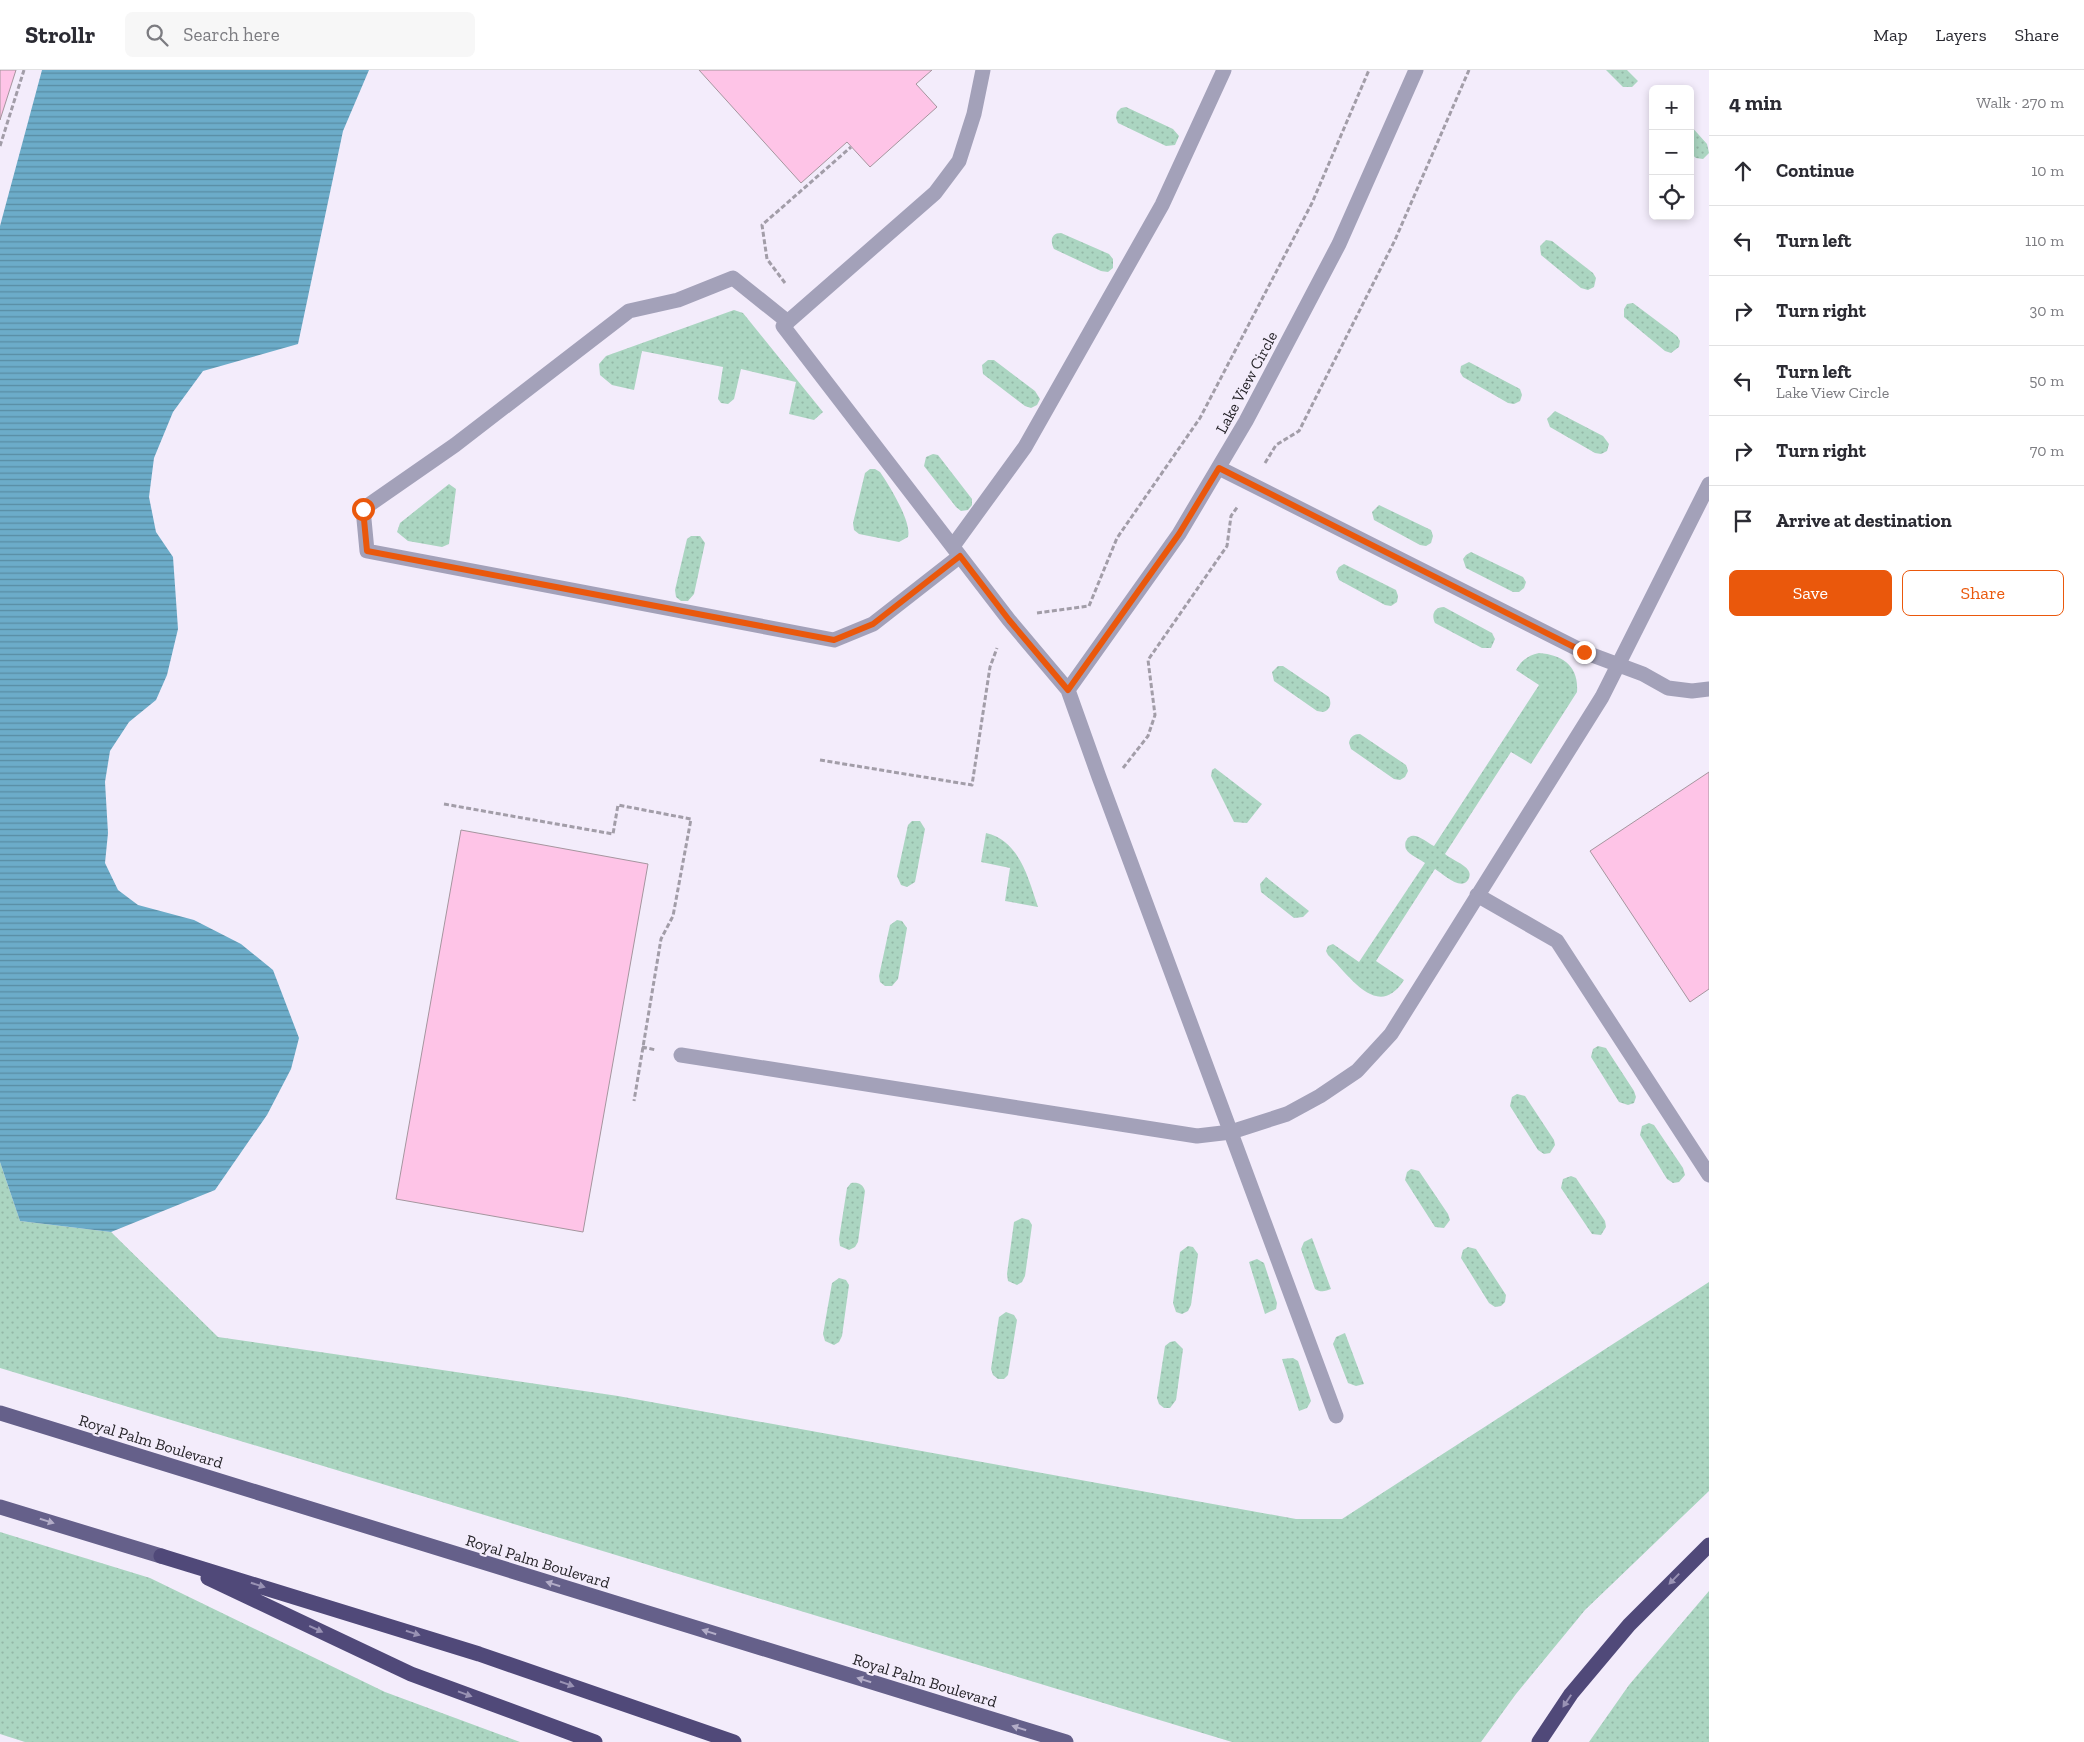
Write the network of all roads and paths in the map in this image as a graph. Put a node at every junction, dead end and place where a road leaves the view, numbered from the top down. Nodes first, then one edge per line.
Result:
1 (24, 70) edge
2 (983, 70) edge
3 (1224, 70) edge
4 (1370, 70) edge
5 (1416, 70) edge
6 (1469, 70) edge
7 (0, 146) edge
8 (852, 147) dead end
9 (804, 308) junction
10 (788, 322) junction
11 (1267, 458) dead end
12 (1219, 468) junction
13 (1709, 484) edge
14 (1236, 510) dead end
15 (956, 551) junction
16 (1032, 606) dead end
17 (1038, 613) junction
18 (1014, 626) junction
19 (1617, 664) junction
20 (1709, 689) edge
21 (1068, 690) junction
22 (820, 760) dead end
23 (1121, 770) dead end
24 (444, 804) dead end
25 (1477, 895) junction
26 (681, 1055) dead end
27 (634, 1101) dead end
28 (1231, 1132) junction
29 (1709, 1175) edge
30 (0, 1413) edge
31 (1336, 1416) dead end
32 (0, 1507) edge
33 (1709, 1546) edge
34 (161, 1556) junction
35 (595, 1742) edge
36 (734, 1742) edge
37 (1066, 1742) edge
38 (1539, 1742) edge

1 - 7 path
2 - 9 street
3 - 15 street
4 - 17 path
5 - 12 street, Lake View Circle
6 - 11 path
8 - 9 path
9 - 10 street
10 - 15 street
10 - 15 street
12 - 19 street
12 - 21 street, Lake View Circle
13 - 19 street
14 - 23 path
15 - 18 street
16 - 17 path
17 - 18 path
18 - 21 street
18 - 22 path
19 - 20 street
19 - 25 street
21 - 28 street
24 - 27 path
25 - 28 street
25 - 29 street
26 - 28 street
28 - 31 street
37 -> 30 main road, Royal Palm Boulevard
32 -> 34 main road
33 -> 38 highway
34 -> 35 highway
34 -> 36 highway

